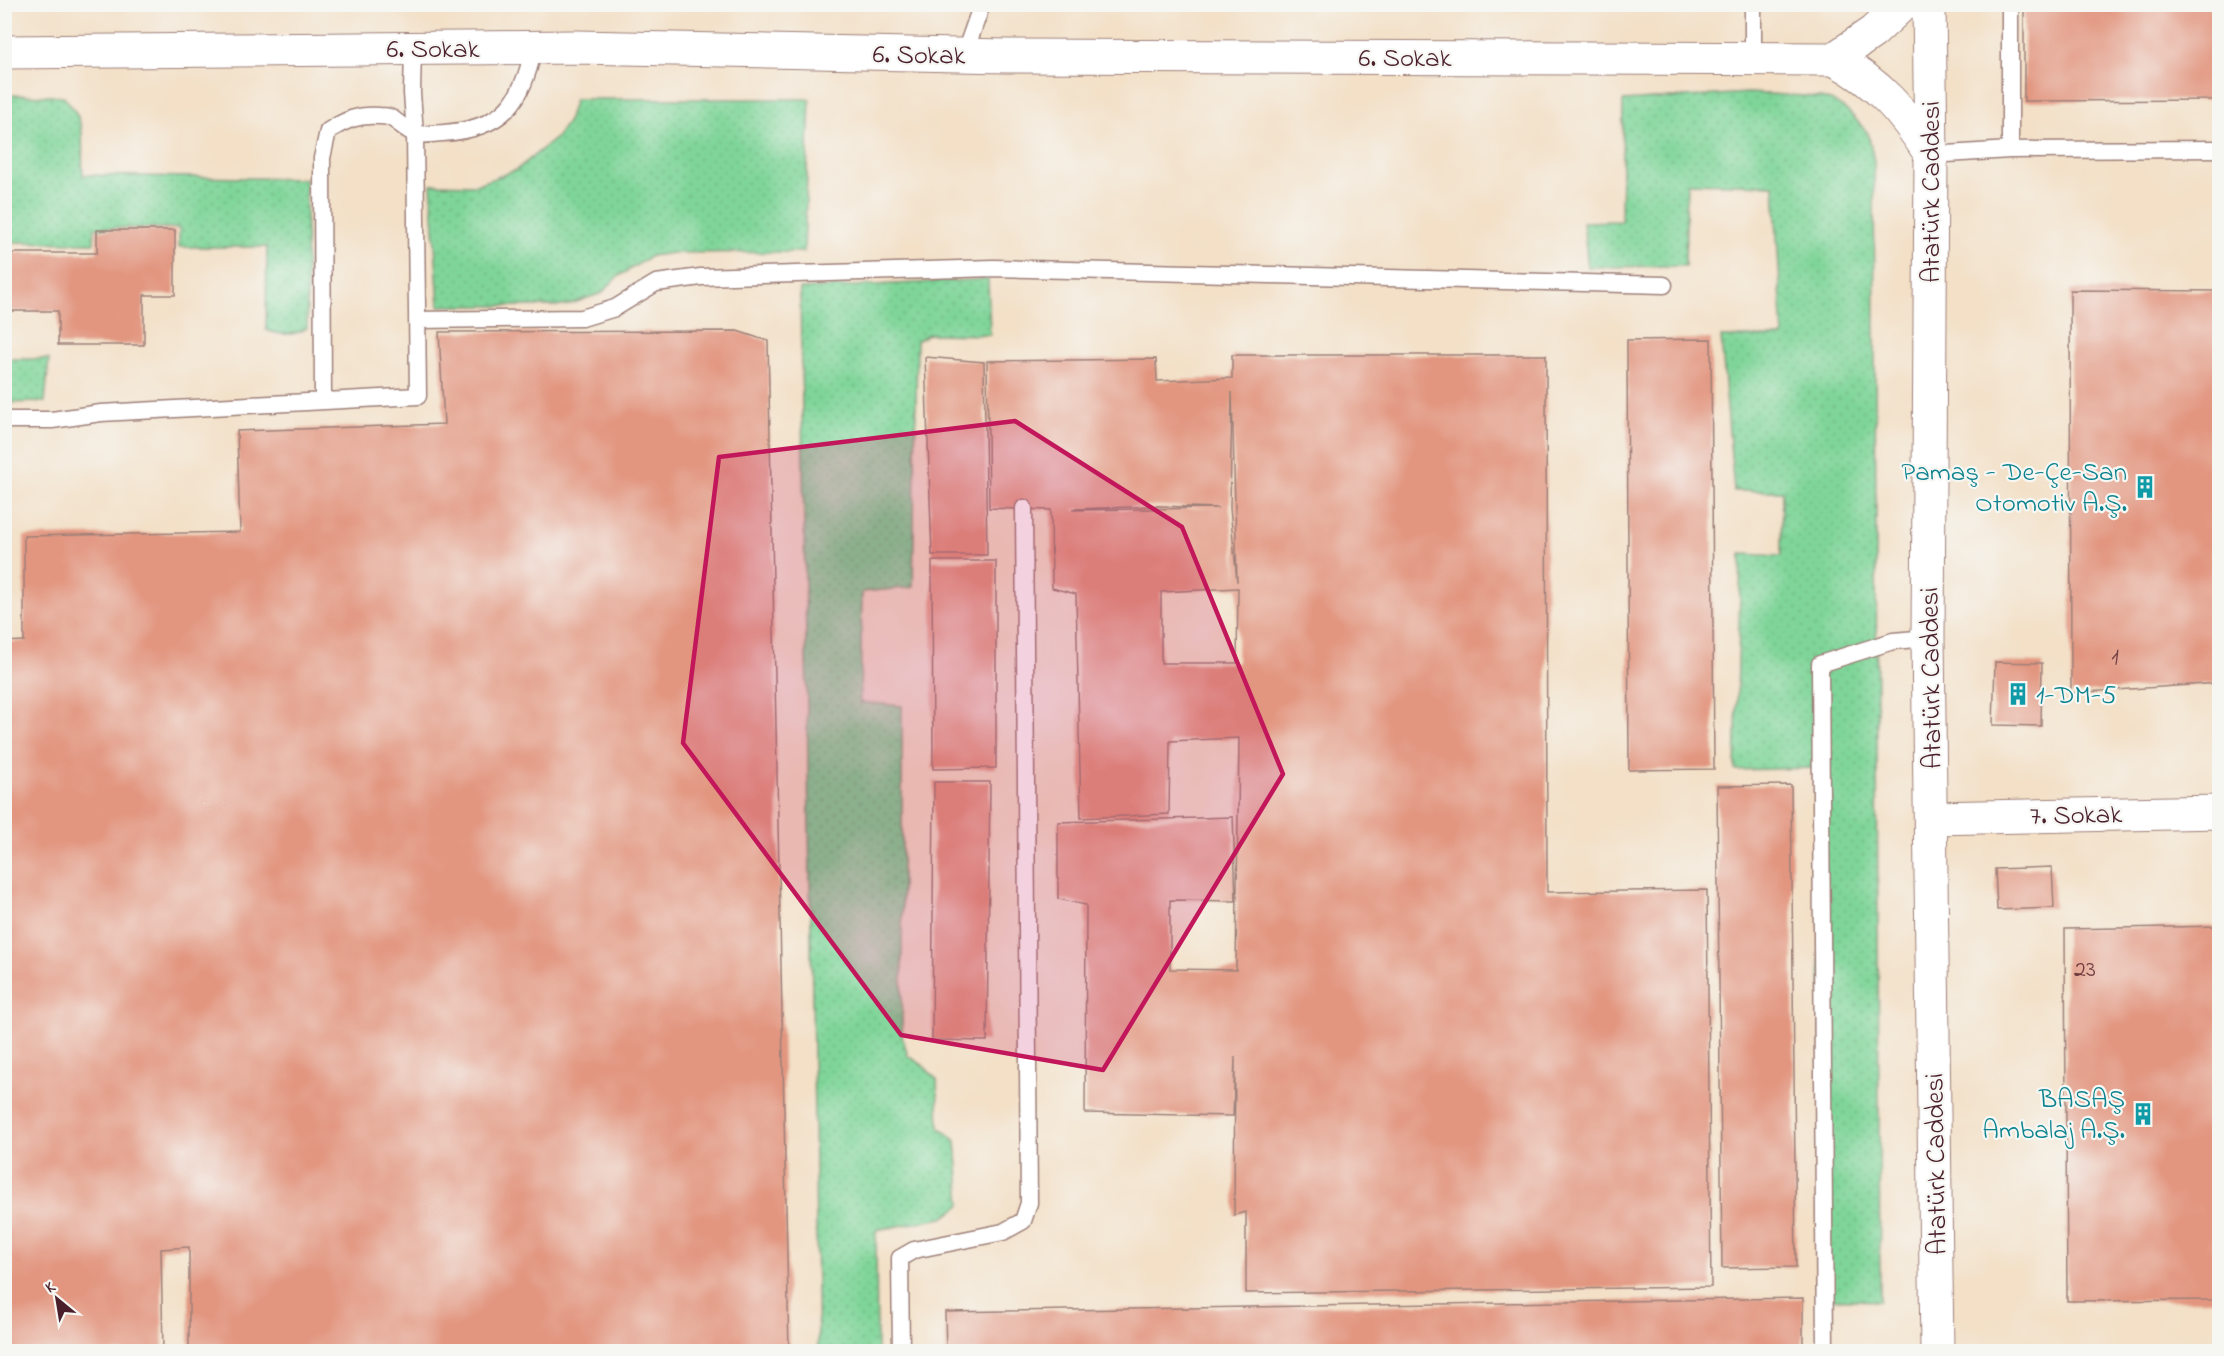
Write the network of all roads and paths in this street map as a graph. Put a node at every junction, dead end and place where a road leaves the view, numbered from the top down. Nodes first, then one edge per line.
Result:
1 (982, 4) edge
2 (1753, 4) edge
3 (1903, 4) edge
4 (1929, 4) edge
5 (2010, 4) edge
6 (534, 47) junction
7 (413, 48) junction
8 (4, 52) edge
9 (964, 55) junction
10 (1753, 57) junction
11 (1834, 59) junction
12 (414, 134) junction
13 (2220, 148) edge
14 (2010, 150) junction
15 (1931, 155) junction
16 (1664, 285) dead end
17 (417, 320) junction
18 (323, 401) junction
19 (4, 420) edge
20 (1024, 508) dead end
21 (1928, 638) junction
22 (2220, 812) edge
23 (1932, 818) junction
24 (901, 1352) edge
25 (1825, 1352) edge
26 (1936, 1352) edge

1 - 9 lane
2 - 10 lane
3 - 11 street
4 - 15 street, Atatürk Caddesi
5 - 14 lane
6 - 7 street, 6. Sokak
6 - 9 street, 6. Sokak
6 - 12 lane
7 - 8 street, 6. Sokak
7 - 12 lane
9 - 10 street, 6. Sokak
10 - 11 street, 6. Sokak
11 - 15 street
12 - 17 lane
12 - 18 lane
13 - 14 lane
14 - 15 lane
15 - 21 street, Atatürk Caddesi
16 - 17 lane
17 - 18 lane
18 - 19 lane
20 - 24 lane
21 - 23 street, Atatürk Caddesi
21 - 25 lane
22 - 23 street, 7. Sokak
23 - 26 street, Atatürk Caddesi

